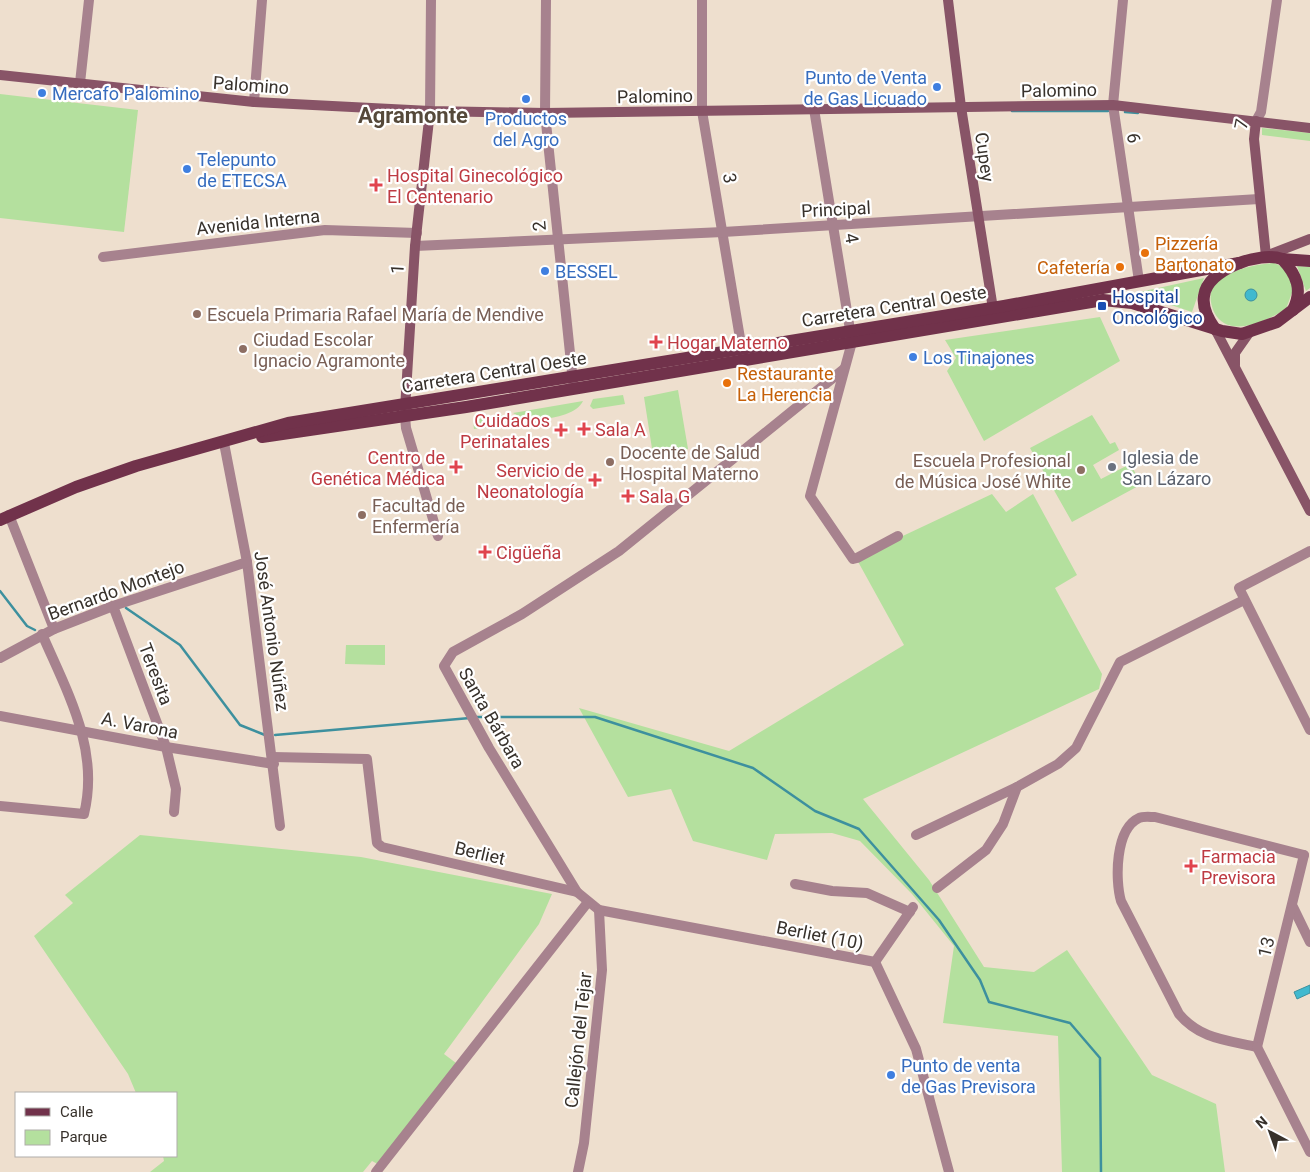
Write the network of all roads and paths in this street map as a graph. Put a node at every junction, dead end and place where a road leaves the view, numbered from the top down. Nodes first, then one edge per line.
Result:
1 (89, 0) edge
2 (262, 0) edge
3 (431, 0) edge
4 (546, 0) edge
5 (702, 0) edge
6 (948, 0) edge
7 (1124, 0) edge
8 (1277, 0) edge
9 (0, 75) edge
10 (80, 83) junction
11 (254, 102) junction
12 (1112, 105) junction
13 (961, 107) junction
14 (814, 110) junction
15 (430, 111) junction
16 (702, 111) junction
17 (545, 114) junction
18 (1256, 120) junction
19 (1310, 128) edge
20 (1259, 199) junction
21 (1129, 206) junction
22 (977, 217) junction
23 (833, 226) junction
24 (723, 232) junction
25 (417, 233) junction
26 (1310, 239) edge
27 (556, 241) junction
28 (415, 246) junction
29 (1266, 256) junction
30 (103, 258) dead end
31 (1282, 259) junction
32 (1310, 261) edge
33 (1240, 263) junction
34 (1139, 281) junction
35 (1204, 296) junction
36 (1310, 297) edge
37 (1293, 310) junction
38 (994, 313) junction
39 (1193, 321) junction
40 (1215, 329) junction
41 (1249, 333) junction
42 (852, 337) junction
43 (743, 355) junction
44 (1236, 368) junction
45 (844, 369) junction
46 (573, 383) junction
47 (405, 411) junction
48 (227, 442) junction
49 (1310, 511) edge
50 (5, 517) edge
51 (438, 536) dead end
52 (898, 536) dead end
53 (1310, 551) edge
54 (247, 562) junction
55 (1244, 600) junction
56 (113, 606) junction
57 (54, 628) junction
58 (42, 634) junction
59 (0, 658) edge
60 (0, 716) edge
61 (83, 730) junction
62 (1310, 730) edge
63 (166, 748) junction
64 (274, 760) junction
65 (1016, 787) junction
66 (0, 806) edge
67 (174, 812) dead end
68 (280, 826) dead end
69 (916, 835) dead end
70 (377, 843) joint
71 (1307, 853) edge
72 (795, 884) dead end
73 (937, 888) dead end
74 (578, 892) junction
75 (588, 902) junction
76 (1293, 907) junction
77 (598, 910) junction
78 (1310, 942) edge
79 (875, 962) junction
80 (1257, 1047) junction
81 (1310, 1152) edge
82 (376, 1172) edge
83 (578, 1172) edge
84 (949, 1172) edge

1 - 10 street
2 - 11 street
3 - 15 street, 1
4 - 17 street, 2
5 - 16 street, 3
6 - 13 street, Cupey
7 - 12 street, 6
8 - 18 street, 7
9 - 10 street, Palomino
10 - 11 street, Palomino
11 - 15 street, Palomino
12 - 13 street, Palomino
12 - 18 street, Palomino
12 - 21 street, 6
13 - 14 street, Palomino
13 - 22 street, Cupey
14 - 16 street, Palomino
14 - 23 street, 4
15 - 17 street, Palomino
15 - 25 street, 1
16 - 17 street, Palomino
16 - 24 street, 3
17 - 27 street, 2
18 - 19 street, Palomino
18 - 20 street, 7
20 - 21 street, Principal
20 - 29 street, 7
21 - 22 street, Principal
21 - 34 street, 6
22 - 23 street, Principal
22 - 38 street, Cupey
23 - 24 street, Principal
23 - 42 street, 4
24 - 27 street, Principal
24 - 43 street, 3
25 - 28 street, 1
25 - 30 street, Avenida Interna
26 - 29 street
27 - 28 street, Principal
27 - 46 street, 2
28 - 47 street, 1
29 - 31 main road
29 - 33 main road
31 - 32 main road
31 - 37 main road
33 - 34 main road, Carretera Central Oeste
33 - 35 main road
34 - 38 main road, Carretera Central Oeste
35 - 39 main road
35 - 40 main road
36 - 37 main road
37 - 41 main road
38 - 39 main road, Carretera Central Oeste
38 - 42 main road, Carretera Central Oeste
39 - 40 main road, Carretera Central Oeste
40 - 41 main road
40 - 44 street
41 - 44 street
42 - 43 main road, Carretera Central Oeste
42 - 45 street
43 - 46 main road, Carretera Central Oeste
44 - 49 street
45 - 52 street
45 - 74 street, Santa Bárbara
46 - 47 main road, Carretera Central Oeste
47 - 48 main road, Carretera Central Oeste
47 - 51 street, 1
48 - 50 main road, Carretera Central Oeste
48 - 54 street, José Antonio Núñez
50 - 57 street
53 - 55 street
54 - 56 street, Bernardo Montejo
54 - 64 street, José Antonio Núñez
55 - 62 street
55 - 65 street
56 - 57 street, Bernardo Montejo
56 - 63 street, Teresita
57 - 58 street, Bernardo Montejo
58 - 59 street, Bernardo Montejo
58 - 61 street
60 - 61 street, A. Varona
61 - 63 street, A. Varona
61 - 66 street
63 - 64 street, A. Varona
63 - 67 street, Teresita
64 - 68 street, José Antonio Núñez
64 - 70 street, A. Varona
65 - 69 street
65 - 73 street
70 - 74 street, Berliet
71 - 76 street, 13
71 - 80 street
72 - 79 street
74 - 75 street, Santa Bárbara
75 - 77 street, Santa Bárbara
75 - 82 street
76 - 78 street
76 - 80 street, 13
77 - 79 street, Berliet (10)
77 - 83 street, Callejón del Tejar
79 - 84 street, Berliet (10)
80 - 81 street

